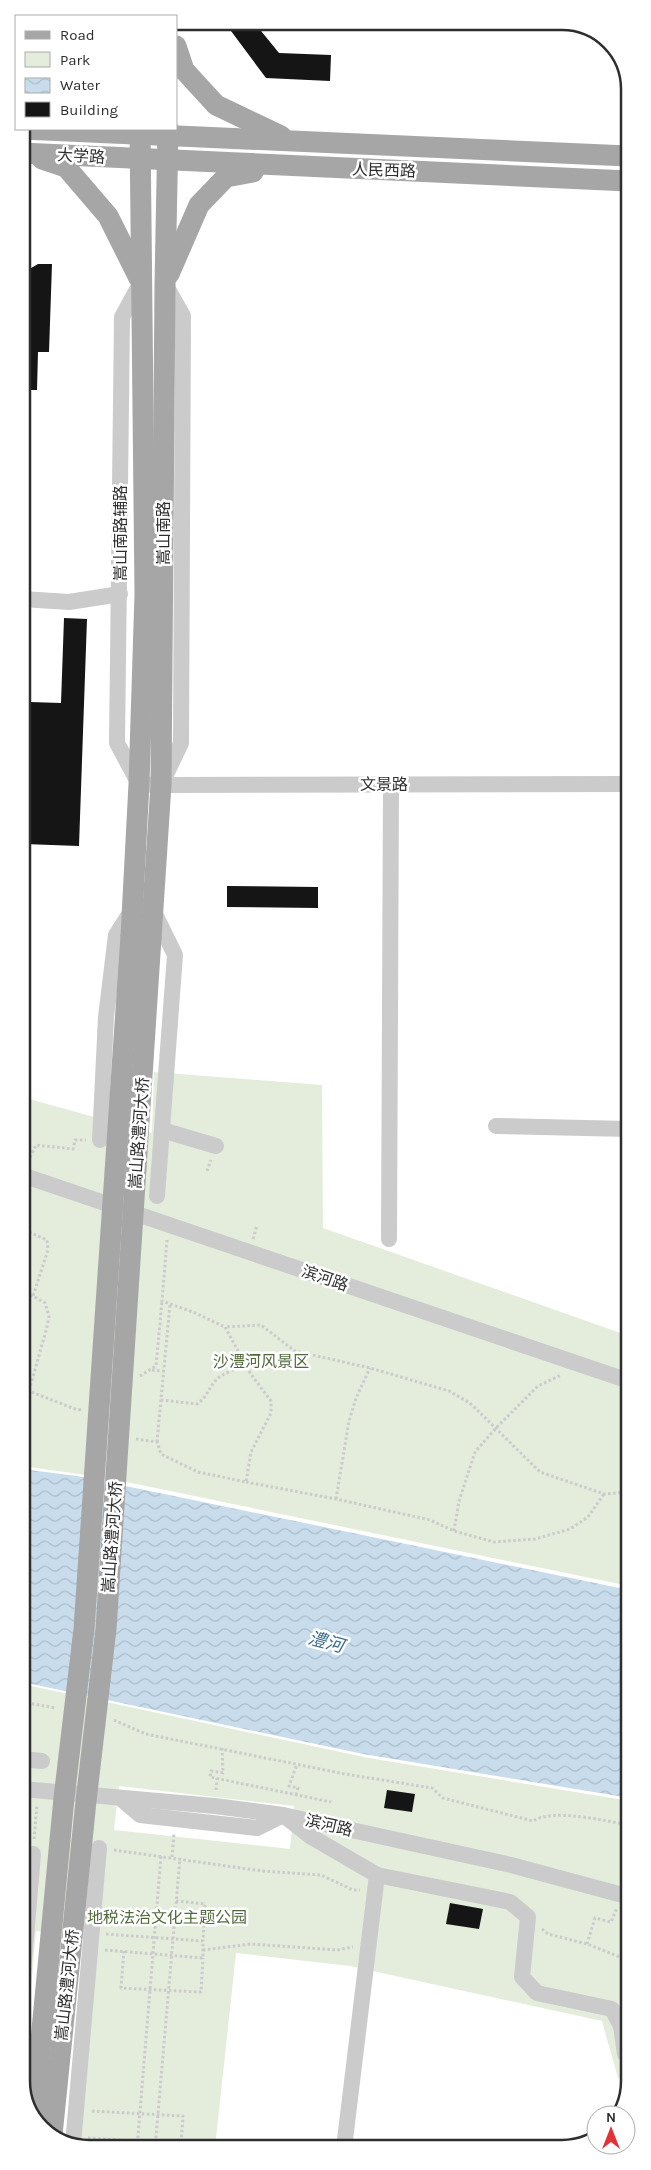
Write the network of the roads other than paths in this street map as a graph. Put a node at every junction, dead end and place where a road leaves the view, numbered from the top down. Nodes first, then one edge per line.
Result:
1 (178, 52) edge
2 (82, 130) edge
3 (140, 131) edge
4 (168, 131) edge
5 (290, 140) junction
6 (30, 153) edge
7 (30, 156) edge
8 (621, 156) edge
9 (140, 160) junction
10 (167, 160) junction
11 (284, 166) junction
12 (621, 181) edge
13 (142, 282) junction
14 (165, 284) junction
15 (120, 594) junction
16 (30, 600) edge
17 (140, 784) junction
18 (391, 784) junction
19 (621, 784) edge
20 (162, 785) junction
21 (133, 909) junction
22 (154, 912) junction
23 (141, 937) junction
24 (496, 1126) dead end
25 (621, 1129) edge
26 (162, 1130) junction
27 (100, 1140) road end
28 (216, 1146) dead end
29 (30, 1178) edge
30 (158, 1196) dead end
31 (389, 1239) dead end
32 (621, 1378) edge
33 (30, 1760) edge
34 (42, 1762) dead end
35 (30, 1789) edge
36 (120, 1798) junction
37 (283, 1815) junction
38 (99, 1848) road end
39 (33, 1854) road end
40 (376, 1882) junction
41 (30, 1886) edge
42 (621, 1894) edge
43 (621, 2026) edge
44 (35, 2104) edge
45 (53, 2127) edge
46 (73, 2138) edge
47 (345, 2140) edge

1 - 5 main road
2 - 3 main road, 大学路
3 - 4 main road, 人民西路
3 - 9 main road, 嵩山南路
4 - 5 main road, 人民西路
4 - 10 main road, 嵩山南路
5 - 8 main road, 人民西路
6 - 9 main road, 大学路
7 - 13 main road
9 - 10 main road, 人民西路
9 - 13 main road, 嵩山南路
10 - 11 main road, 人民西路
10 - 14 main road, 嵩山南路
11 - 12 main road, 人民西路
11 - 14 main road
13 - 15 street, 嵩山南路辅路
13 - 17 main road, 嵩山南路
14 - 20 main road, 嵩山南路
15 - 16 street
15 - 17 street, 嵩山南路辅路
17 - 20 street, 文景路
17 - 21 main road, 嵩山南路
18 - 19 street, 文景路
18 - 20 street, 文景路
18 - 31 street
20 - 22 main road, 嵩山南路
21 - 23 main road, 嵩山南路
21 - 27 street
22 - 23 main road, 嵩山南路
22 - 26 street
23 - 44 main road, 嵩山路澧河大桥, bridge
23 - 45 main road, 嵩山路澧河大桥, bridge
24 - 25 street
26 - 28 street
26 - 30 street
29 - 32 street, 滨河路
33 - 34 street
35 - 36 street, 滨河路
36 - 37 street, 滨河路
36 - 37 street
37 - 40 street
37 - 42 street, 滨河路
38 - 46 street
39 - 41 street
40 - 43 street
40 - 47 street

